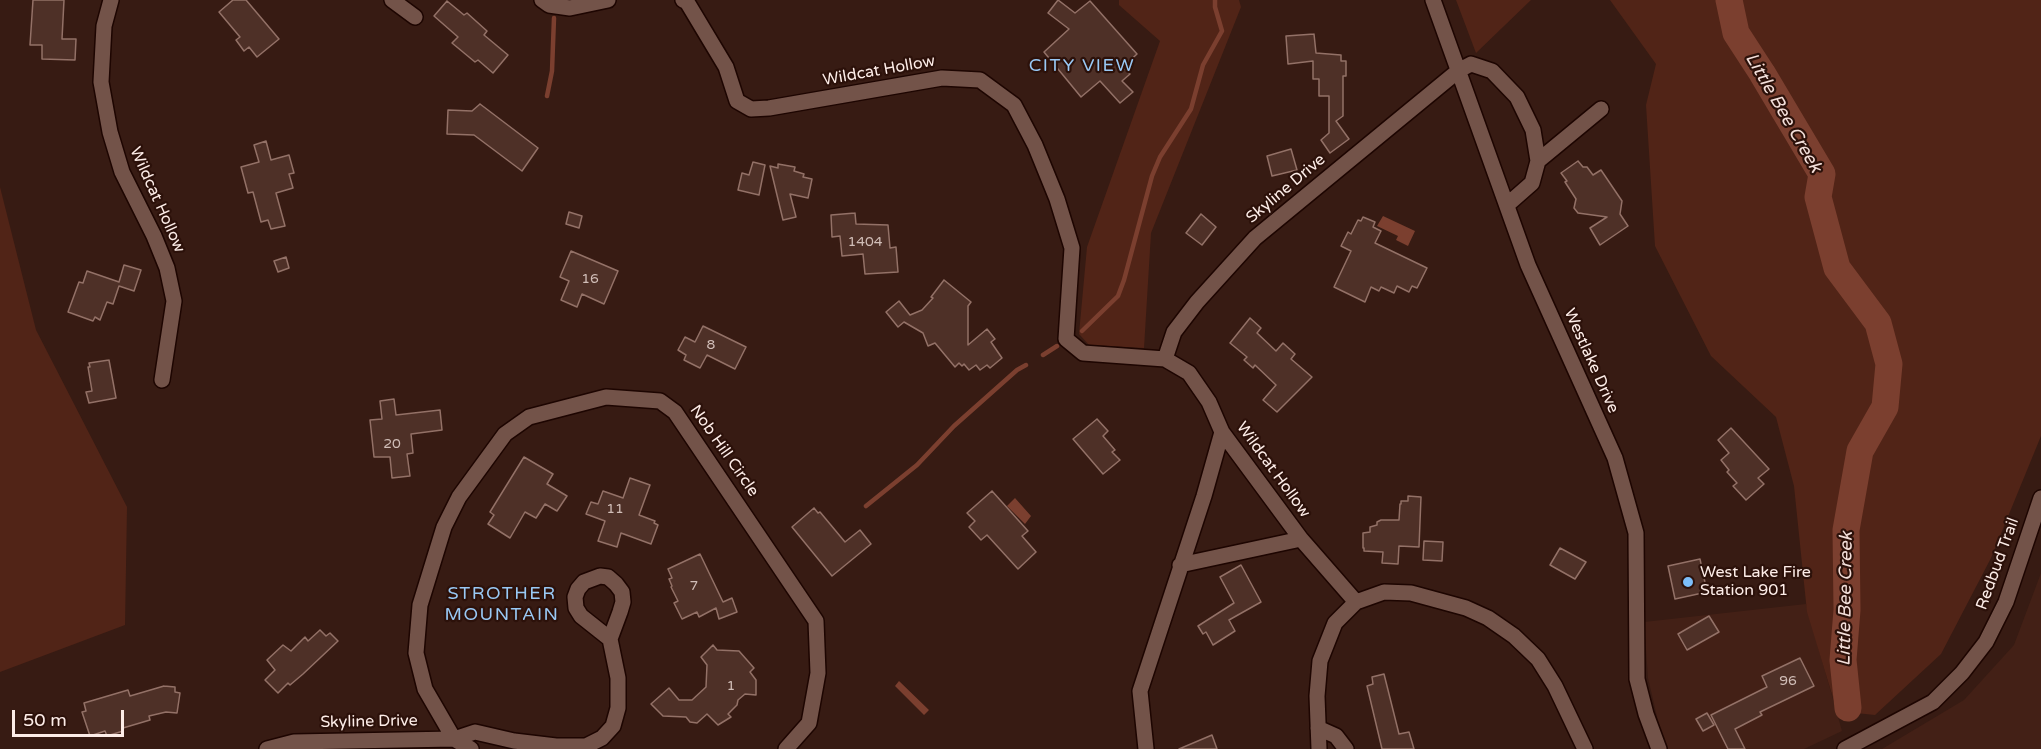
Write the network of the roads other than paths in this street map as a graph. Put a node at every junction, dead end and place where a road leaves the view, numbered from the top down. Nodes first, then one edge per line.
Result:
1 (111, 0) edge
2 (392, 0) edge
3 (542, 0) edge
4 (608, 0) edge
5 (683, 0) edge
6 (1433, 0) edge
7 (415, 17) dead end
8 (1458, 71) junction
9 (1601, 109) dead end
10 (1539, 160) junction
11 (1507, 206) junction
12 (1165, 359) junction
13 (162, 380) dead end
14 (1222, 432) junction
15 (2041, 498) edge
16 (1301, 539) junction
17 (1180, 565) junction
18 (1356, 602) junction
19 (610, 639) dead end
20 (1318, 728) junction
21 (454, 739) junction
22 (267, 749) edge
23 (471, 749) edge
24 (786, 749) edge
25 (1146, 749) edge
26 (1319, 749) edge
27 (1346, 749) edge
28 (1586, 749) edge
29 (1659, 749) edge
30 (1845, 749) edge

1 - 13 street, Wildcat Hollow
2 - 7 street
3 - 4 street
5 - 12 street, Wildcat Hollow
6 - 8 street, Westlake Drive
8 - 10 street
8 - 11 street, Westlake Drive
8 - 12 street, Skyline Drive
9 - 10 street
10 - 11 street
11 - 29 street, Westlake Drive
12 - 14 street, Wildcat Hollow
14 - 16 street, Wildcat Hollow
14 - 17 street
15 - 30 street, Redbud Trail
16 - 17 street
16 - 18 street, Wildcat Hollow
17 - 25 street
18 - 20 street
18 - 28 street
19 - 21 street
20 - 26 street
20 - 27 street
21 - 22 street, Skyline Drive
21 - 23 street
21 - 24 street, Nob Hill Circle

